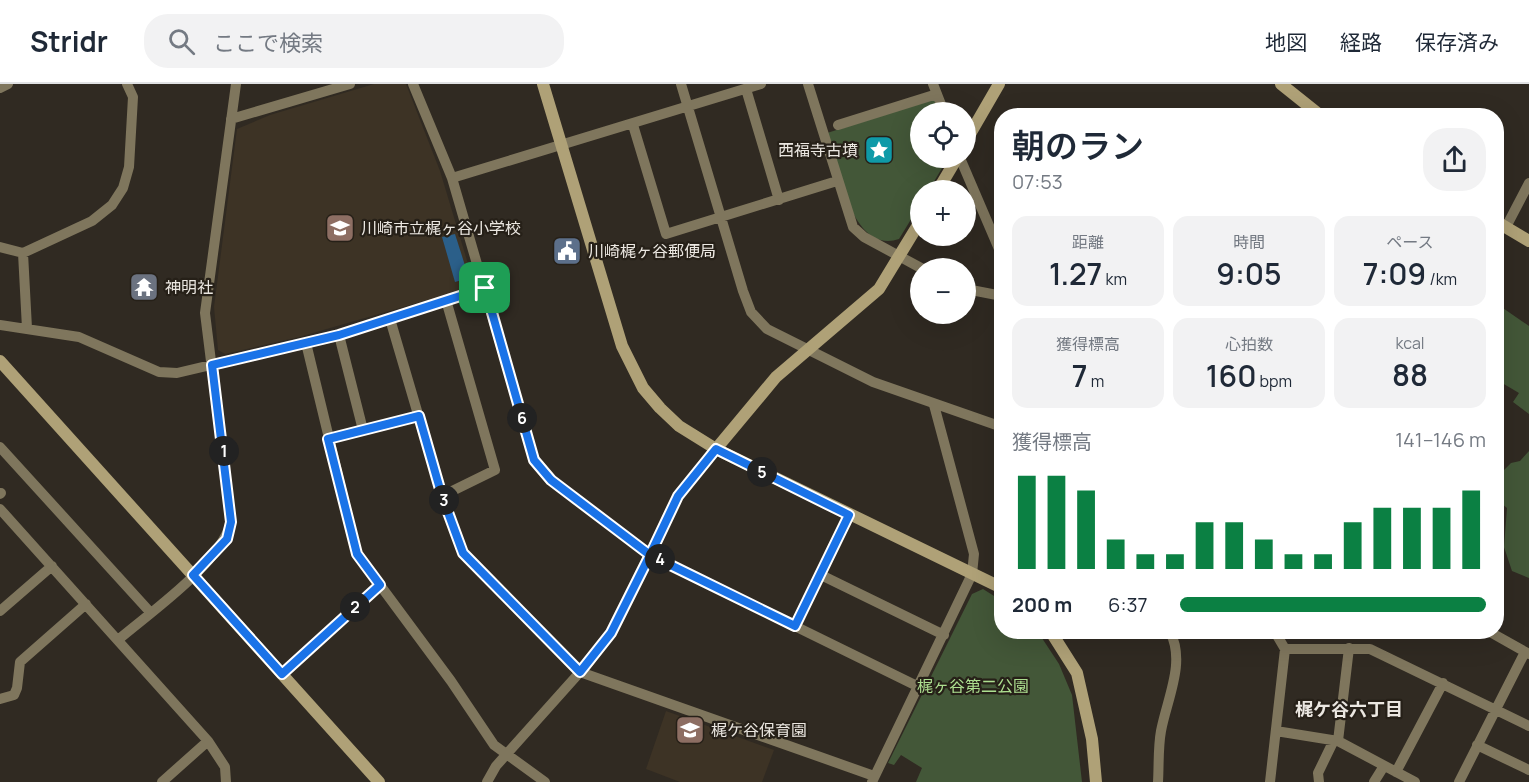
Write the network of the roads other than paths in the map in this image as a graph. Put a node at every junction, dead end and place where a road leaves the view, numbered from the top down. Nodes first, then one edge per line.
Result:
1 (8, 84) edge
2 (127, 84) edge
3 (236, 84) edge
4 (350, 84) edge
5 (413, 84) edge
6 (543, 84) edge
7 (681, 84) edge
8 (761, 84) edge
9 (808, 84) edge
10 (999, 84) edge
11 (1281, 84) edge
12 (0, 88) edge
13 (746, 89) junction
14 (935, 89) edge
15 (688, 108) junction
16 (1312, 108) edge
17 (231, 119) junction
18 (633, 124) junction
19 (838, 124) dead end
20 (976, 124) edge
21 (562, 146) junction
22 (962, 168) edge
23 (452, 178) junction
24 (837, 181) junction
25 (1529, 183) edge
26 (779, 200) junction
27 (721, 218) junction
28 (1504, 222) edge
29 (1504, 226) edge
30 (994, 238) edge
31 (910, 240) edge
32 (1529, 241) edge
33 (0, 247) edge
34 (23, 252) junction
35 (900, 258) junction
36 (910, 263) edge
37 (485, 288) junction
38 (976, 291) edge
39 (994, 294) edge
40 (446, 300) junction
41 (390, 319) junction
42 (0, 325) edge
43 (27, 328) junction
44 (339, 335) junction
45 (306, 343) junction
46 (807, 351) junction
47 (0, 361) edge
48 (212, 365) junction
49 (934, 405) junction
50 (419, 416) junction
51 (994, 424) edge
52 (363, 430) junction
53 (328, 439) junction
54 (0, 447) edge
55 (716, 449) junction
56 (442, 496) junction
57 (0, 509) edge
58 (849, 515) junction
59 (650, 555) junction
60 (52, 566) junction
61 (972, 574) junction
62 (193, 575) junction
63 (821, 575) junction
64 (994, 584) edge
65 (380, 585) junction
66 (86, 604) junction
67 (0, 611) edge
68 (150, 612) junction
69 (795, 626) junction
70 (944, 635) junction
71 (119, 639) junction
72 (1055, 639) edge
73 (1174, 639) edge
74 (1279, 639) edge
75 (1503, 639) edge
76 (1285, 648) junction
77 (1349, 648) junction
78 (1527, 653) edge
79 (580, 672) junction
80 (282, 674) junction
81 (1443, 683) junction
82 (917, 686) junction
83 (0, 699) edge
84 (1496, 708) junction
85 (1529, 726) edge
86 (1276, 731) junction
87 (1336, 740) junction
88 (208, 741) junction
89 (1478, 745) junction
90 (505, 756) junction
91 (1384, 766) junction
92 (1529, 770) edge
93 (1396, 772) junction
94 (873, 779) edge
95 (162, 782) edge
96 (226, 782) edge
97 (379, 782) edge
98 (487, 782) edge
99 (544, 782) edge
100 (1096, 782) edge
101 (1158, 782) edge
102 (1270, 782) edge
103 (1319, 782) edge
104 (1374, 782) edge
105 (1415, 782) edge
106 (1459, 782) edge

1 - 12 street
2 - 34 street
3 - 17 street
4 - 17 street
5 - 23 street
6 - 21 street
7 - 15 street
8 - 13 street
9 - 24 street
10 - 20 street
11 - 16 street
13 - 15 street
13 - 26 street
14 - 19 street
15 - 18 street
15 - 27 street
17 - 48 street
18 - 21 street
18 - 27 street
21 - 23 street
21 - 55 street
22 - 30 street
23 - 37 street
24 - 26 street
24 - 35 street
25 - 28 street
26 - 27 street
27 - 46 street
29 - 32 street
31 - 35 street
33 - 34 street
34 - 43 street
35 - 36 street
35 - 46 street
37 - 40 street
37 - 59 street
38 - 39 street
40 - 41 street
40 - 56 street
41 - 44 street
41 - 50 street
42 - 43 street
43 - 48 street
44 - 45 street
44 - 52 street
45 - 48 street
45 - 53 street
46 - 49 street
46 - 55 street
47 - 62 street
48 - 62 street
49 - 51 street
49 - 61 street
50 - 52 street
50 - 56 street
52 - 53 street
53 - 65 street
54 - 68 street
55 - 58 street
55 - 59 street
56 - 79 street
57 - 60 street
58 - 61 street
58 - 63 street
59 - 69 street
59 - 79 street
60 - 66 street
60 - 67 street
61 - 64 street
61 - 70 street
62 - 68 street
62 - 80 street
63 - 69 street
63 - 70 street
65 - 80 street
65 - 90 street
66 - 71 street
66 - 83 street
68 - 71 street
69 - 82 street
70 - 82 street
71 - 88 street
72 - 100 street
73 - 101 street
74 - 76 street
75 - 78 street
76 - 77 street
76 - 86 street
77 - 81 street
77 - 87 street
78 - 84 street
79 - 90 street
79 - 94 street
80 - 97 street
81 - 84 street
81 - 93 street
82 - 94 street
84 - 85 street
84 - 89 street
86 - 87 street
86 - 102 street
87 - 91 street
87 - 103 street
88 - 95 street
88 - 96 street
89 - 92 street
89 - 106 street
90 - 98 street
90 - 99 street
91 - 93 street
91 - 104 street
93 - 105 street

